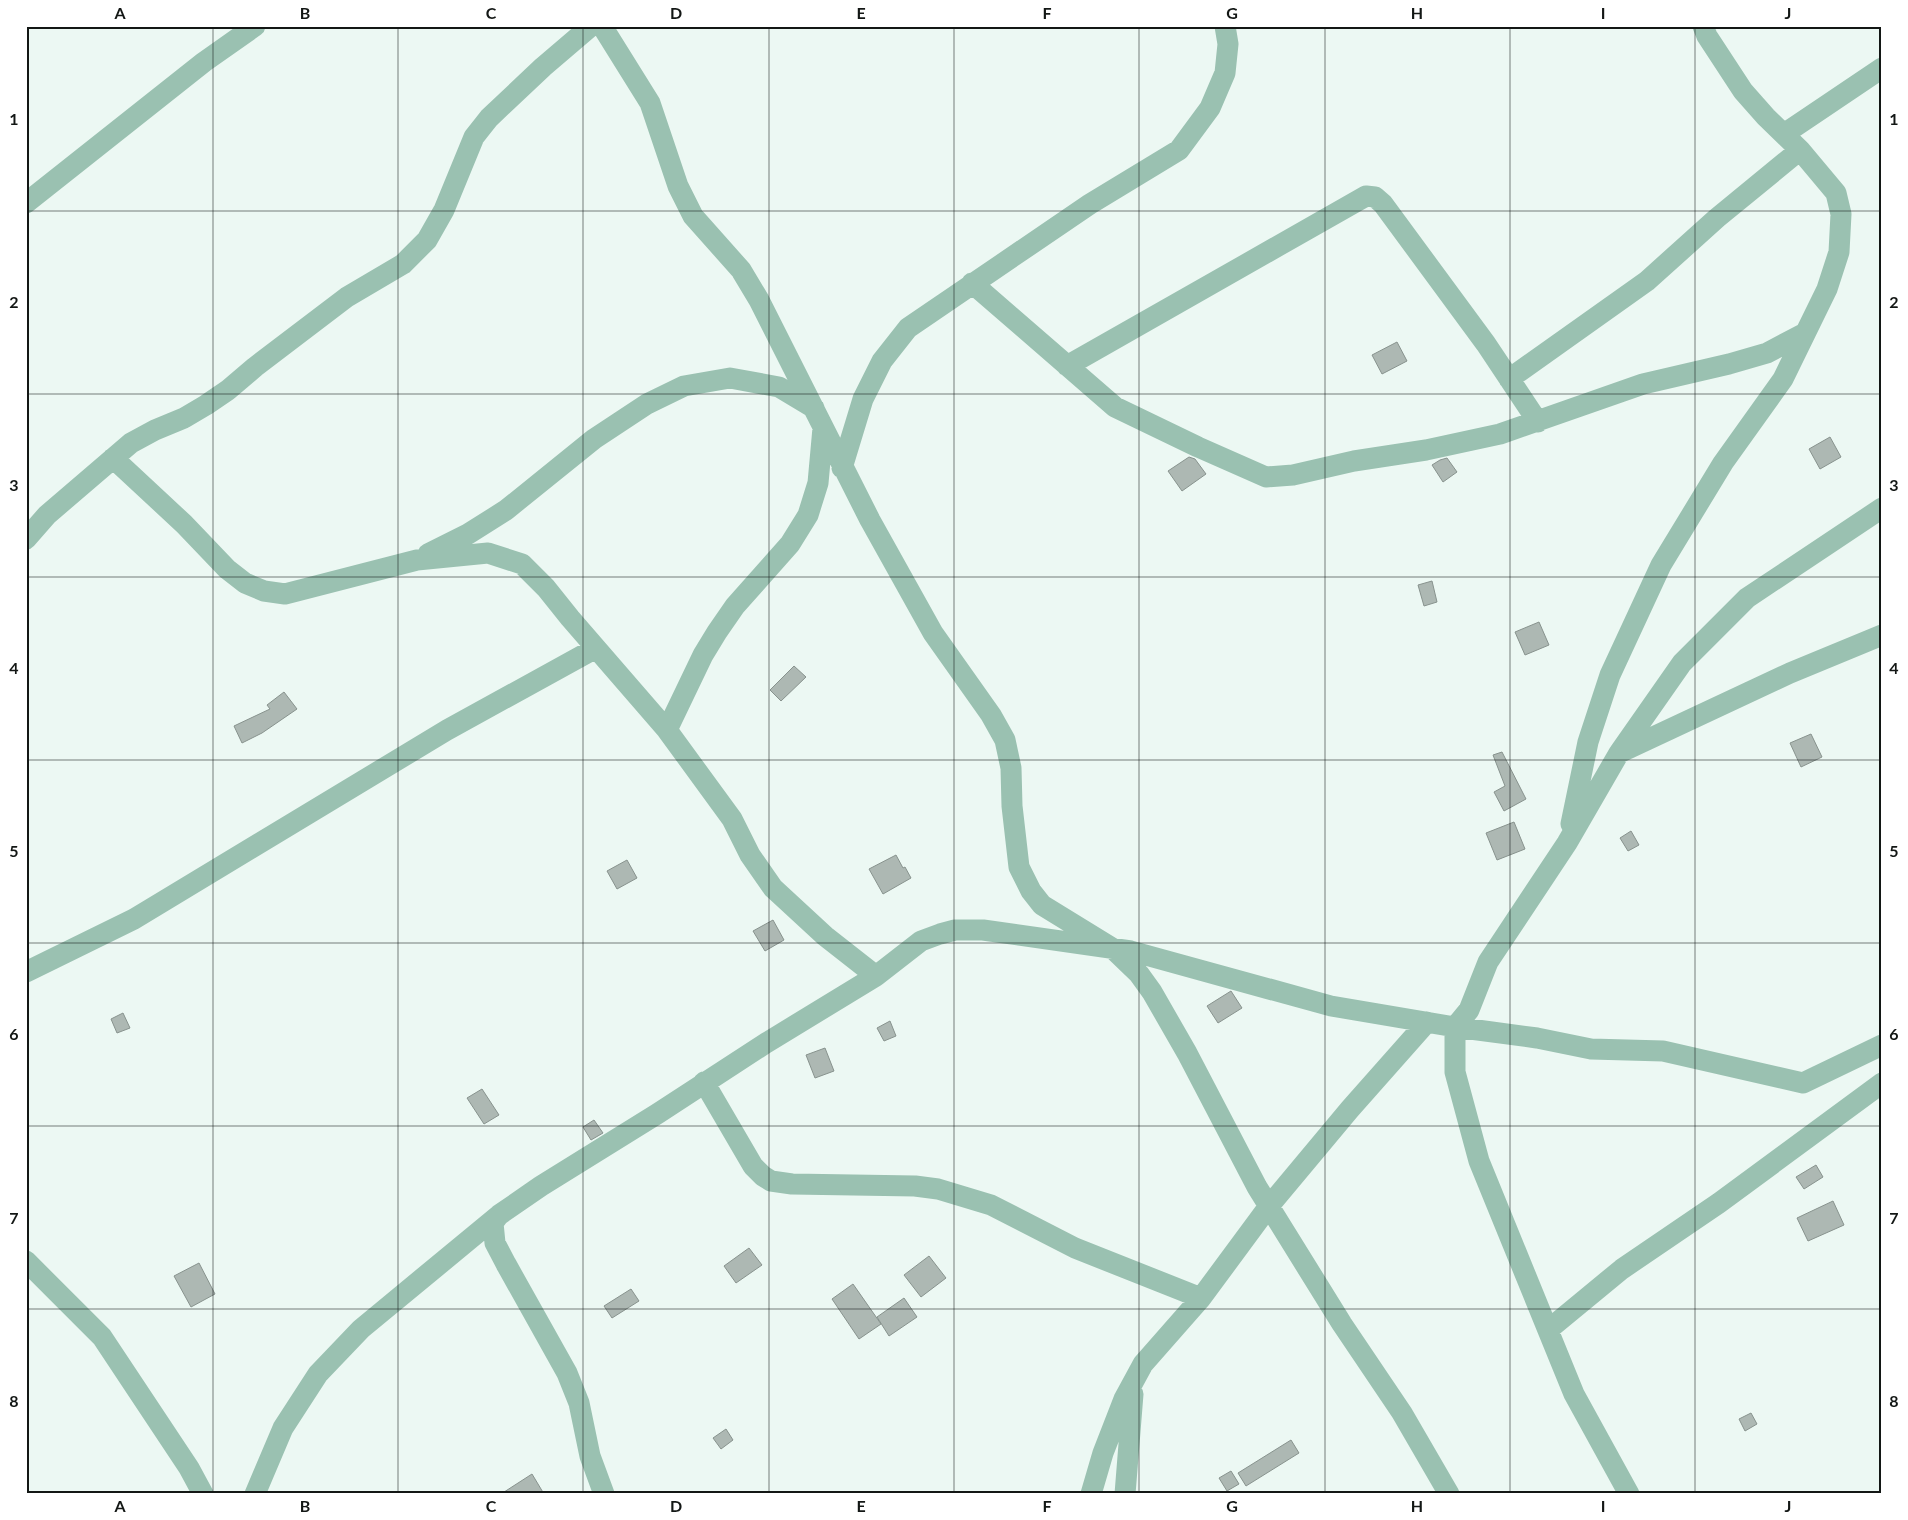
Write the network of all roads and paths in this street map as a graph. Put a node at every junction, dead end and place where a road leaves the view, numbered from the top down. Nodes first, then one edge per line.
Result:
1 (255, 26) edge
2 (591, 26) edge
3 (602, 26) edge
4 (1226, 26) edge
5 (1703, 26) edge
6 (1882, 68) edge
7 (1784, 134) junction
8 (1800, 150) junction
9 (26, 203) edge
10 (972, 283) junction
11 (1806, 333) junction
12 (1067, 366) junction
13 (1509, 379) junction
14 (819, 418) junction
15 (1538, 422) junction
16 (113, 458) junction
17 (842, 468) junction
18 (1882, 508) edge
19 (26, 539) edge
20 (417, 560) junction
21 (1882, 635) edge
22 (596, 648) junction
23 (667, 730) junction
24 (1619, 753) junction
25 (1567, 843) junction
26 (1112, 948) junction
27 (26, 972) edge
28 (876, 976) junction
29 (1427, 1022) junction
30 (1455, 1027) junction
31 (1882, 1045) edge
32 (704, 1082) junction
33 (1882, 1083) edge
34 (1269, 1206) junction
35 (498, 1215) junction
36 (26, 1261) edge
37 (1201, 1298) junction
38 (1548, 1330) junction
39 (1135, 1379) junction
40 (203, 1494) edge
41 (255, 1494) edge
42 (604, 1494) edge
43 (1091, 1494) edge
44 (1125, 1494) edge
45 (1449, 1494) edge
46 (1629, 1494) edge

1 - 9 street
2 - 16 street
3 - 14 street
4 - 10 street
5 - 7 street
6 - 7 street
7 - 8 street
8 - 11 street
8 - 13 street
10 - 12 street
10 - 17 street
11 - 15 street
11 - 25 street
12 - 13 street
12 - 15 street
13 - 15 street
14 - 17 street
14 - 20 street
14 - 23 street
16 - 19 street
16 - 20 street
17 - 26 street
18 - 24 street
20 - 22 street
21 - 24 street
22 - 23 street
22 - 27 street
23 - 28 street
24 - 25 street
25 - 30 street
26 - 28 street
26 - 29 street
26 - 34 street
28 - 32 street
29 - 30 street
29 - 34 street
30 - 31 street
30 - 38 street
32 - 35 street
32 - 37 street
33 - 38 street
34 - 37 street
34 - 45 street
35 - 41 street
35 - 42 street
36 - 40 street
37 - 39 street
38 - 46 street
39 - 43 street
39 - 44 street

